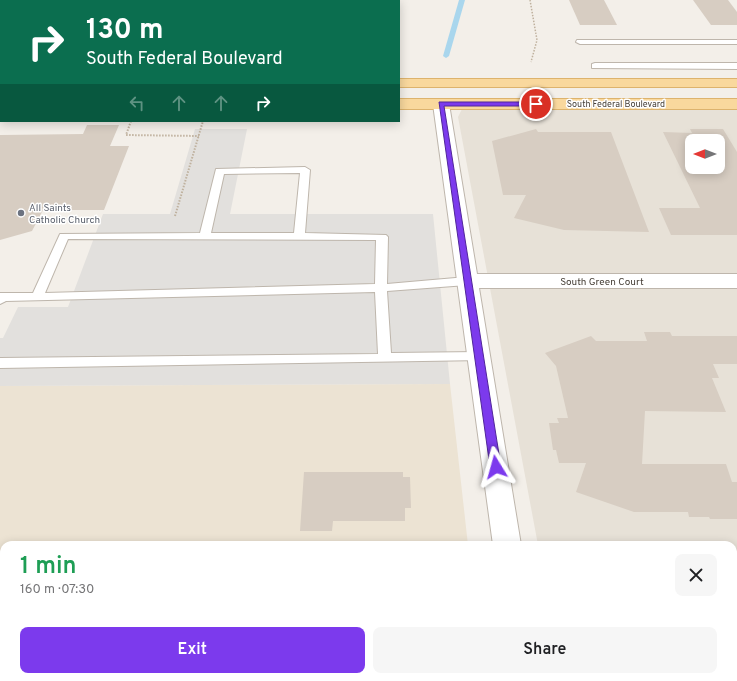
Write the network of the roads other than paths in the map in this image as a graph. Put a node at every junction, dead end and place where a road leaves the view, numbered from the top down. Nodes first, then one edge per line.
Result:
1 (580, 42) dead end
2 (737, 42) edge
3 (595, 66) dead end
4 (641, 66) junction
5 (701, 66) junction
6 (737, 66) edge
7 (400, 83) edge
8 (647, 83) junction
9 (713, 83) junction
10 (737, 83) edge
11 (400, 104) edge
12 (441, 104) junction
13 (737, 104) edge
14 (205, 236) junction
15 (299, 236) junction
16 (467, 281) junction
17 (737, 281) edge
18 (381, 288) junction
19 (37, 297) junction
20 (0, 300) edge
21 (385, 357) junction
22 (479, 357) junction
23 (0, 363) edge
24 (506, 541) edge

1 - 2 lane
3 - 4 lane
4 - 5 lane
4 - 8 lane
5 - 6 lane
5 - 9 lane
7 - 8 main road
8 - 9 main road
8 - 12 main road
9 - 10 main road
11 - 12 main road, South Federal Boulevard
12 - 13 main road, South Federal Boulevard
12 - 16 street
14 - 15 lane
14 - 15 lane
14 - 19 lane
15 - 18 lane
16 - 17 street, South Green Court
16 - 18 lane
16 - 22 street
18 - 19 lane
18 - 21 lane
19 - 20 lane
21 - 22 lane
21 - 23 lane
22 - 24 street

